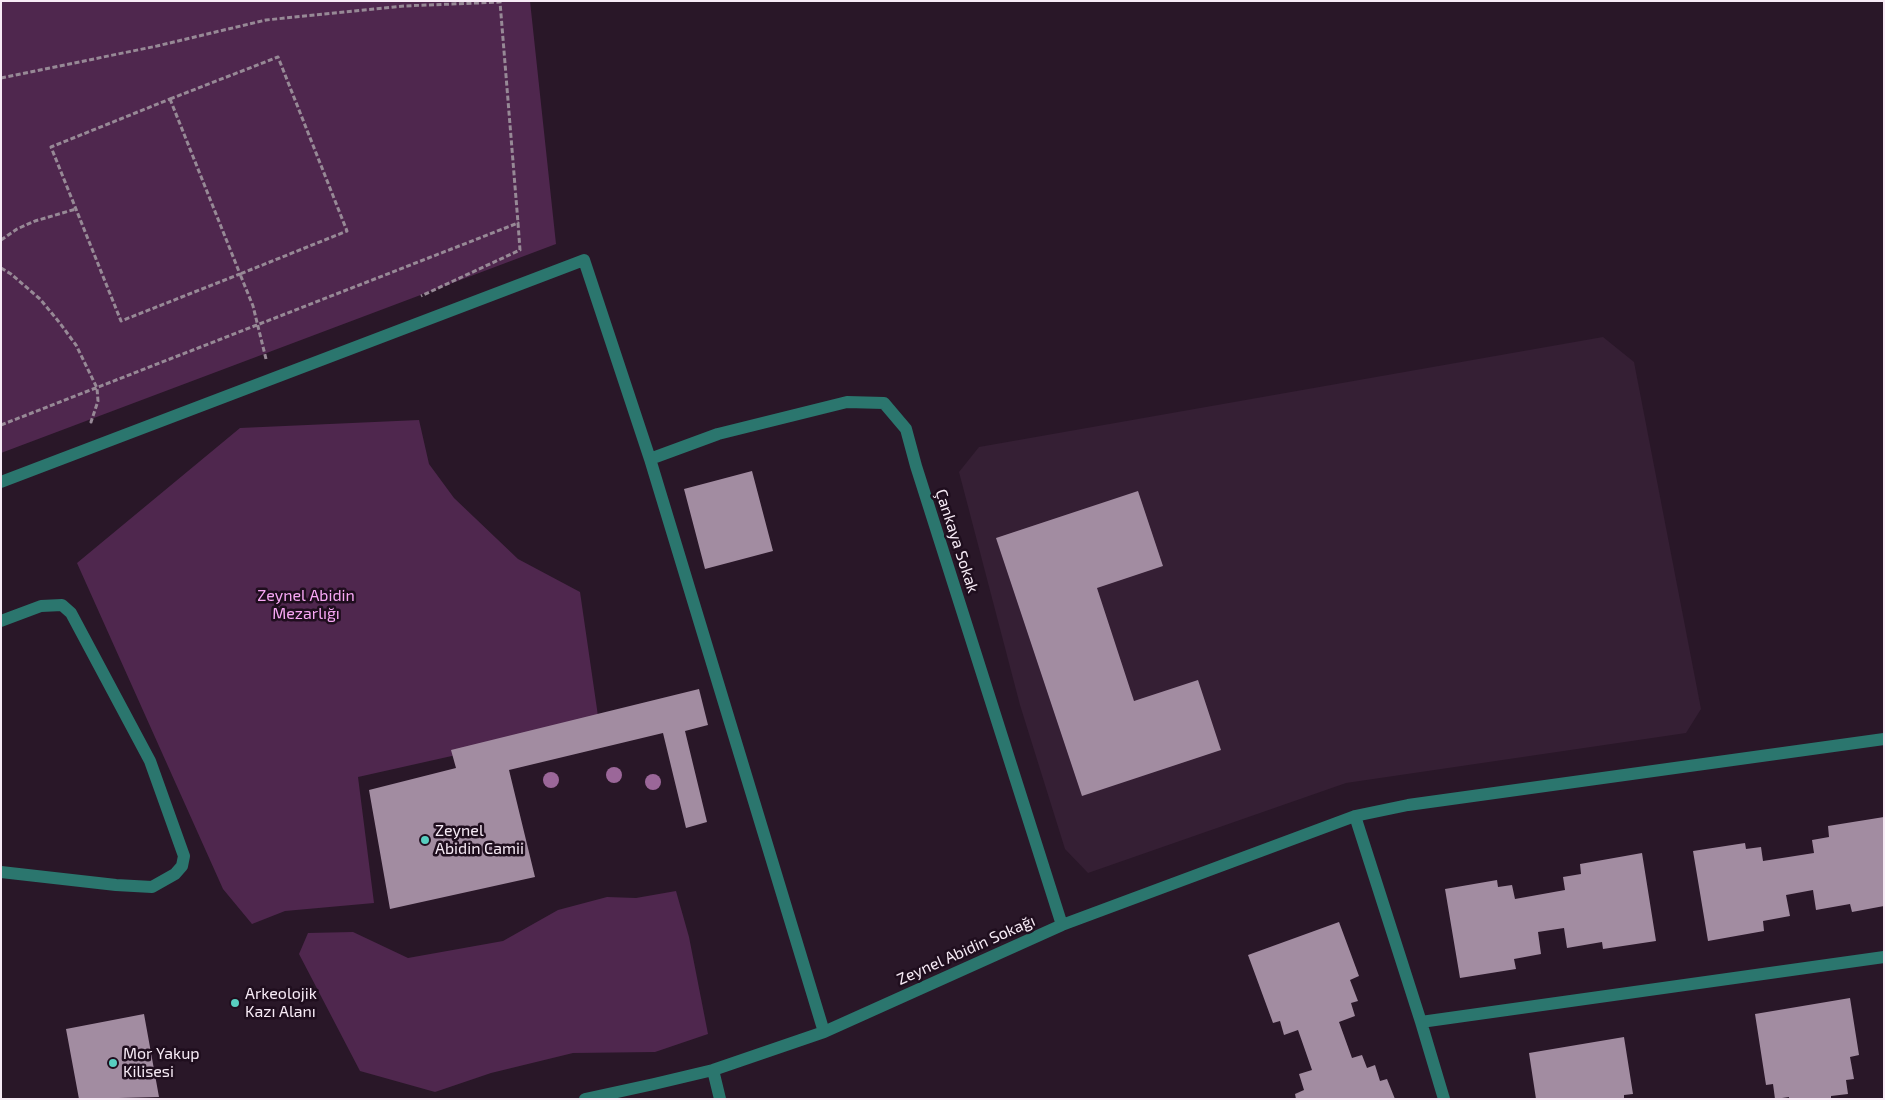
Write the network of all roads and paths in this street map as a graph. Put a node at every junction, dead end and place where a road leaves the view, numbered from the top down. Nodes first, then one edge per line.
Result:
1 (1, 78) edge
2 (170, 99) junction
3 (76, 209) junction
4 (518, 223) junction
5 (1, 240) edge
6 (1, 268) edge
7 (240, 274) junction
8 (415, 300) dead end
9 (258, 325) junction
10 (258, 364) dead end
11 (96, 388) junction
12 (100, 419) dead end
13 (1, 425) edge
14 (650, 459) junction
15 (1, 482) edge
16 (1, 621) edge
17 (1884, 739) edge
18 (1355, 816) junction
19 (1, 872) edge
20 (1062, 925) junction
21 (1884, 957) edge
22 (1421, 1022) junction
23 (824, 1032) junction
24 (713, 1070) junction
25 (585, 1099) edge
26 (720, 1099) edge
27 (1444, 1099) edge

1 - 4 path
2 - 3 path
2 - 7 path
2 - 7 path
3 - 5 path
3 - 7 path
4 - 8 path
4 - 9 path
6 - 11 path
7 - 9 path
9 - 10 path
9 - 11 path
11 - 12 path
11 - 13 path
14 - 15 street
14 - 20 street, Çankaya Sokak
14 - 23 street
16 - 19 street
17 - 18 street, Zeynel Abidin Sokağı
18 - 20 street, Zeynel Abidin Sokağı
18 - 22 street
20 - 23 street, Zeynel Abidin Sokağı
21 - 22 street
22 - 27 street
23 - 24 street, Zeynel Abidin Sokağı
24 - 25 street, Zeynel Abidin Sokağı
24 - 26 street

